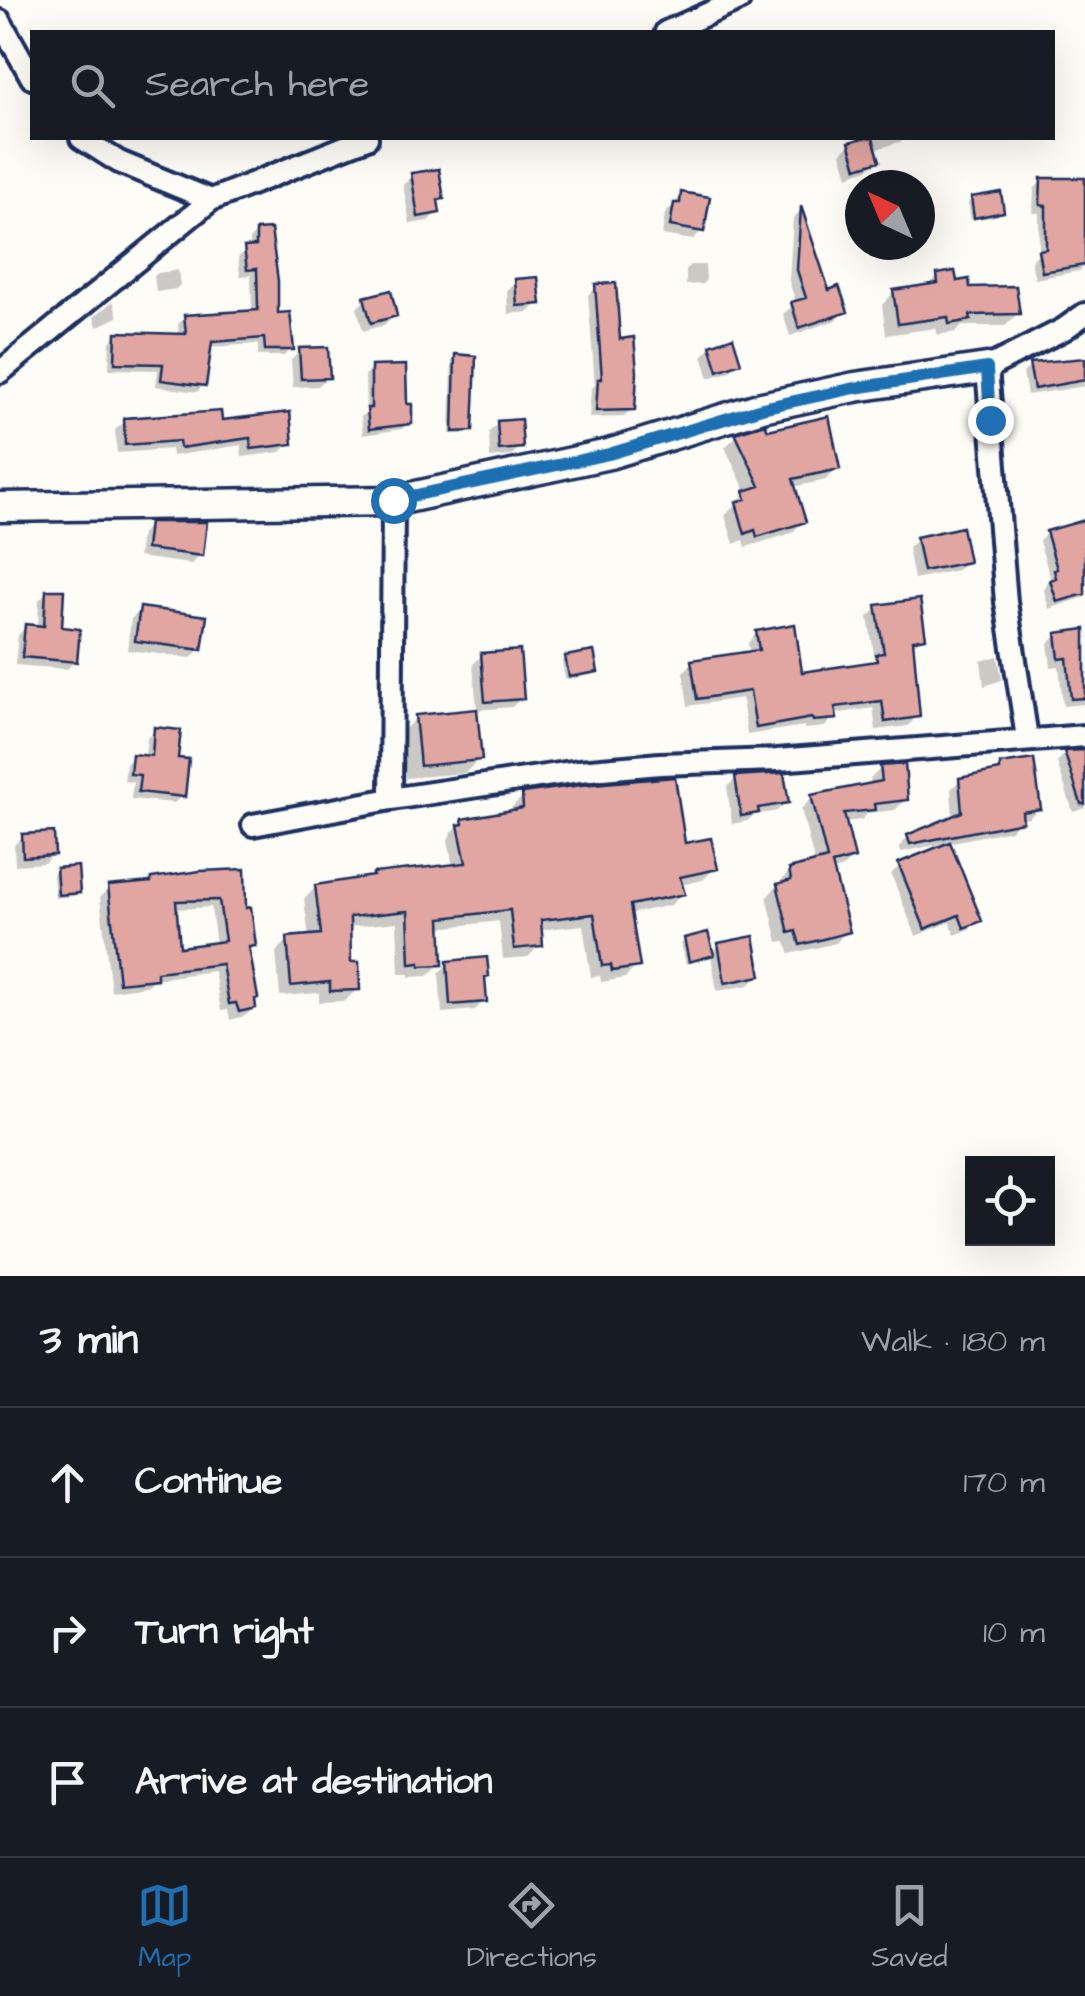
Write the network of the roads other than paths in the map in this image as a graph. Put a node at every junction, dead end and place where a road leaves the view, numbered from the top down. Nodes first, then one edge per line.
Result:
1 (738, 0) edge
2 (0, 21) edge
3 (670, 30) edge
4 (30, 74) edge
5 (84, 140) edge
6 (363, 140) edge
7 (211, 200) junction
8 (1085, 314) edge
9 (987, 368) junction
10 (0, 372) edge
11 (393, 500) junction
12 (0, 507) edge
13 (1085, 736) edge
14 (1027, 738) junction
15 (391, 800) junction
16 (253, 826) dead end

1 - 3 street
2 - 4 street
5 - 7 street
6 - 7 street
7 - 10 street
8 - 9 street
9 - 11 street
9 - 14 street
11 - 12 street
11 - 15 street
13 - 14 street
14 - 15 street
15 - 16 street

